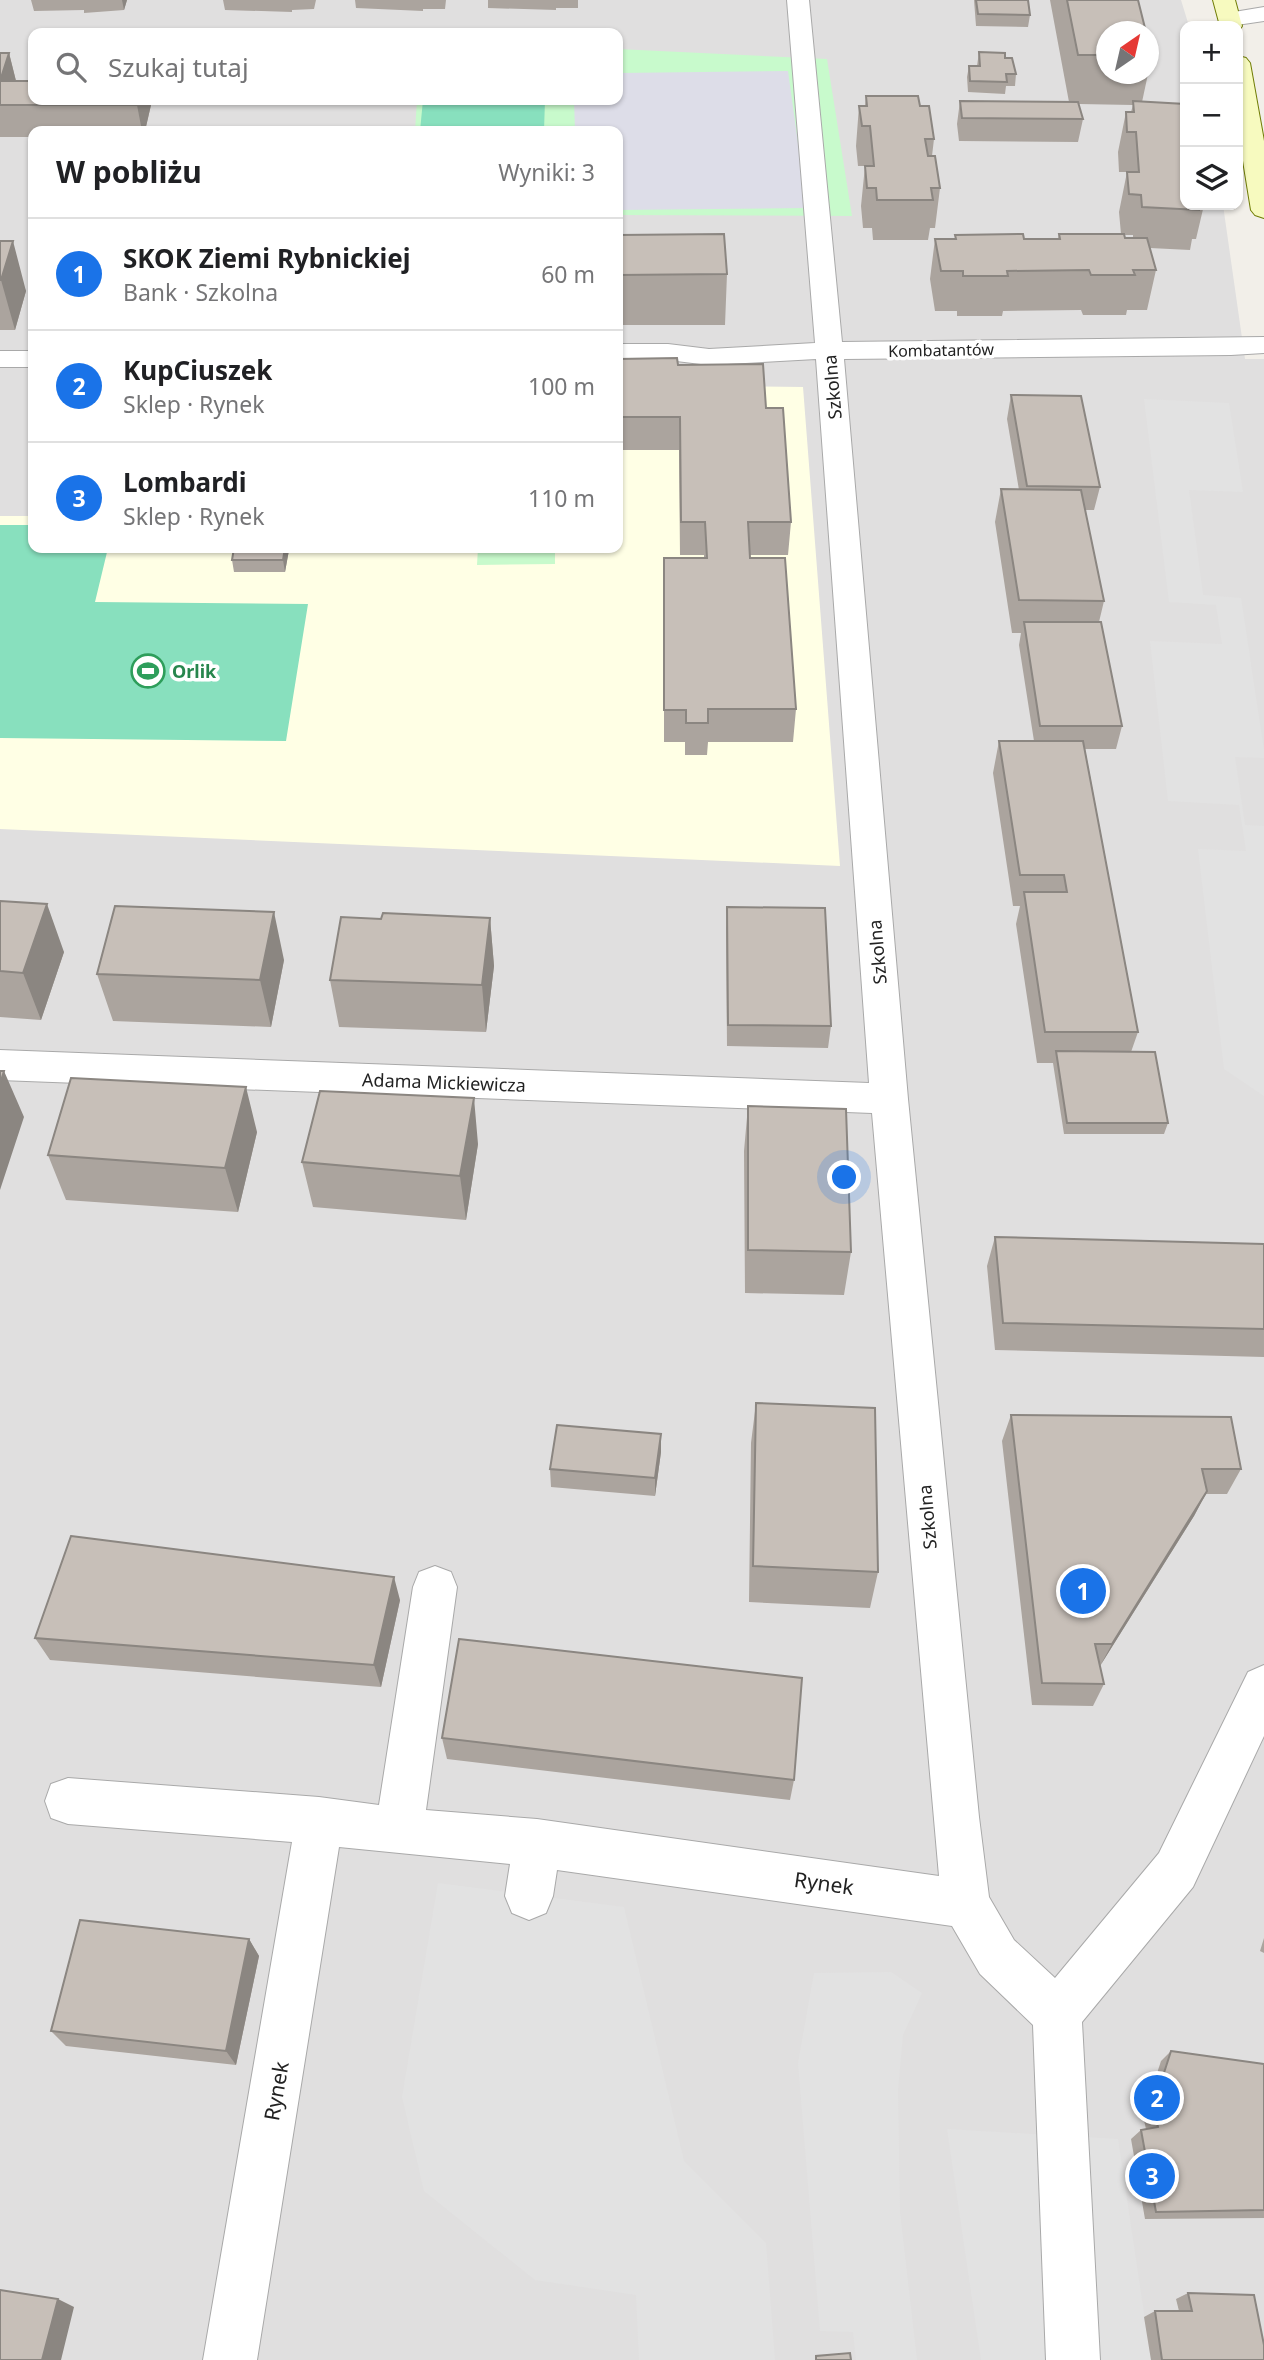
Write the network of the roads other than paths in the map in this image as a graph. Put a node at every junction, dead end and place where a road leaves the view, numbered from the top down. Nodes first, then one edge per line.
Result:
1 (797, 0) edge
2 (1264, 14) edge
3 (1228, 15) edge
4 (1242, 84) edge
5 (1264, 210) edge
6 (1264, 345) edge
7 (830, 351) junction
8 (623, 352) edge
9 (0, 359) edge
10 (28, 359) edge
11 (0, 1065) edge
12 (889, 1099) junction
13 (435, 1587) dead end
14 (1264, 1687) edge
15 (68, 1801) dead end
16 (319, 1821) junction
17 (399, 1831) junction
18 (537, 1843) junction
19 (529, 1896) dead end
20 (966, 1904) junction
21 (1057, 2014) junction
22 (230, 2360) edge
23 (1073, 2360) edge

1 - 7 street, Szkolna
2 - 3 street
4 - 5 main road
6 - 7 street, Kombatantów
7 - 8 street, Kombatantów
7 - 12 street, Szkolna
9 - 10 street
11 - 12 street, Adama Mickiewicza
12 - 20 street, Szkolna
13 - 17 street
14 - 21 street
15 - 16 street, Rynek
16 - 17 street, Rynek
16 - 22 street, Rynek
17 - 18 street, Rynek
18 - 19 street
18 - 20 street, Rynek
20 - 21 street
21 - 23 street

